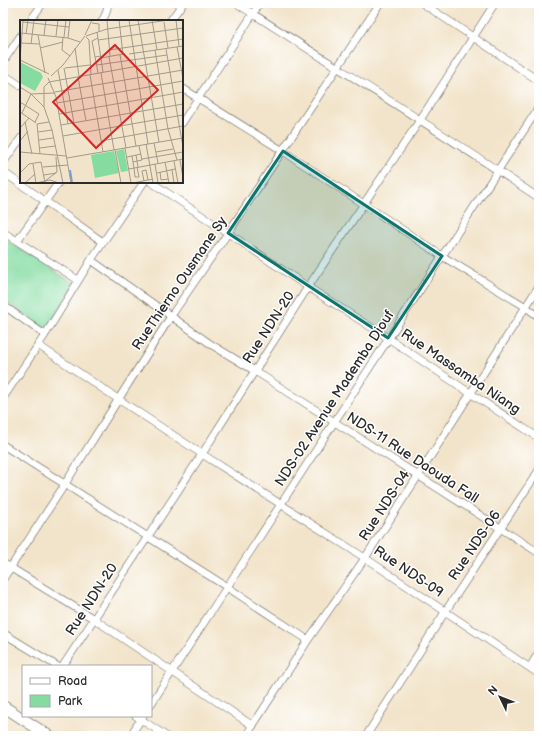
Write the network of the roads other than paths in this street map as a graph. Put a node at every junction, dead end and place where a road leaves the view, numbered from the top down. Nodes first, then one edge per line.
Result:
1 (42, 3) edge
2 (107, 3) edge
3 (183, 3) edge
4 (236, 3) edge
5 (260, 3) edge
6 (380, 3) edge
7 (422, 3) edge
8 (495, 3) edge
9 (253, 14) junction
10 (31, 20) edge
11 (102, 20) edge
12 (171, 20) edge
13 (20, 36) edge
14 (473, 37) junction
15 (3, 62) edge
16 (337, 66) junction
17 (3, 74) edge
18 (539, 81) edge
19 (20, 85) edge
20 (183, 89) edge
21 (198, 99) junction
22 (539, 107) edge
23 (420, 120) junction
24 (183, 122) edge
25 (20, 139) edge
26 (282, 151) junction
27 (3, 163) edge
28 (498, 170) junction
29 (3, 172) edge
30 (58, 183) edge
31 (143, 183) edge
32 (153, 183) edge
33 (539, 198) edge
34 (45, 201) junction
35 (363, 204) junction
36 (3, 232) edge
37 (228, 233) junction
38 (17, 241) junction
39 (103, 242) junction
40 (442, 256) junction
41 (91, 260) junction
42 (78, 280) junction
43 (539, 286) edge
44 (308, 288) junction
45 (3, 305) edge
46 (526, 307) junction
47 (171, 316) junction
48 (539, 317) edge
49 (45, 335) junction
50 (388, 338) junction
51 (38, 345) junction
52 (255, 371) junction
53 (470, 393) junction
54 (3, 398) edge
55 (118, 399) junction
56 (334, 422) junction
57 (539, 438) edge
58 (3, 445) edge
59 (202, 454) junction
60 (539, 470) edge
61 (418, 476) junction
62 (65, 484) junction
63 (281, 504) junction
64 (501, 528) junction
65 (147, 537) junction
66 (539, 553) edge
67 (365, 558) junction
68 (3, 563) edge
69 (11, 568) junction
70 (3, 580) edge
71 (227, 586) junction
72 (445, 612) junction
73 (94, 619) junction
74 (3, 633) edge
75 (308, 640) junction
76 (539, 652) edge
77 (55, 665) edge
78 (64, 665) edge
79 (530, 667) junction
80 (172, 671) junction
81 (539, 674) edge
82 (152, 702) edge
83 (3, 706) edge
84 (22, 716) edge
85 (140, 717) edge
86 (28, 719) edge
87 (253, 726) junction
88 (48, 736) edge
89 (130, 736) edge
90 (166, 736) edge
91 (246, 736) edge
92 (366, 736) edge

1 - 10 street
2 - 11 street
3 - 12 street
4 - 9 street
5 - 9 street
6 - 16 street, RueThierno Ousmane Sy
7 - 14 street
8 - 14 street, Rue NDN-20
9 - 16 street
9 - 21 street
13 - 15 street
14 - 18 street
14 - 23 street, Rue NDN-20
16 - 23 street
16 - 26 street, RueThierno Ousmane Sy
17 - 19 street
20 - 21 street
21 - 24 street
21 - 26 street
22 - 28 street, NDS-02 Avenue Mademba Diouf
23 - 28 street
23 - 35 street, Rue NDN-20
25 - 27 street
26 - 35 street
26 - 37 street, RueThierno Ousmane Sy
28 - 33 street
28 - 40 street, NDS-02 Avenue Mademba Diouf
29 - 34 street
30 - 34 street
31 - 39 street
32 - 37 street, Rue Massamba Niang
34 - 38 street
34 - 39 street
35 - 40 street
35 - 44 street, Rue NDN-20
36 - 38 street
37 - 44 street, Rue Massamba Niang
37 - 47 street, RueThierno Ousmane Sy
38 - 42 street
39 - 41 street
40 - 46 street
40 - 50 street, NDS-02 Avenue Mademba Diouf
41 - 42 street
41 - 47 street, NDS-11 Rue Daouda Fall
42 - 49 street
43 - 46 street, Rue NDS-04
44 - 50 street, Rue Massamba Niang
44 - 52 street, Rue NDN-20
45 - 49 street
46 - 48 street
46 - 53 street, Rue NDS-04
47 - 52 street, NDS-11 Rue Daouda Fall
47 - 55 street, RueThierno Ousmane Sy
49 - 51 street
50 - 53 street, Rue Massamba Niang
50 - 56 street, NDS-02 Avenue Mademba Diouf
51 - 54 street
51 - 55 street, Rue NDS-09
52 - 56 street, NDS-11 Rue Daouda Fall
52 - 59 street, Rue NDN-20
53 - 57 street, Rue Massamba Niang
53 - 61 street, Rue NDS-04
55 - 59 street, Rue NDS-09
55 - 62 street, RueThierno Ousmane Sy
56 - 61 street, NDS-11 Rue Daouda Fall
56 - 63 street, NDS-02 Avenue Mademba Diouf
58 - 62 street
59 - 63 street, Rue NDS-09
59 - 65 street, Rue NDN-20
60 - 64 street, Rue NDS-06
61 - 64 street, NDS-11 Rue Daouda Fall
61 - 67 street, Rue NDS-04
62 - 65 street
62 - 69 street, RueThierno Ousmane Sy
63 - 67 street, Rue NDS-09
63 - 71 street, NDS-02 Avenue Mademba Diouf
64 - 66 street, NDS-11 Rue Daouda Fall
64 - 72 street, Rue NDS-06
65 - 71 street
65 - 73 street, Rue NDN-20
67 - 72 street, Rue NDS-09
67 - 75 street, Rue NDS-04
68 - 69 street
69 - 70 street, RueThierno Ousmane Sy
69 - 73 street
71 - 75 street
71 - 80 street, NDS-02 Avenue Mademba Diouf
72 - 79 street, Rue NDS-09
72 - 92 street, Rue NDS-06
73 - 78 street, Rue NDN-20
73 - 80 street
74 - 77 street
75 - 87 street, Rue NDS-04
76 - 79 street
79 - 81 street, Rue NDS-09
80 - 82 street, NDS-02 Avenue Mademba Diouf
80 - 87 street
83 - 84 street
85 - 89 street
85 - 90 street
86 - 88 street
87 - 91 street, Rue NDS-04

